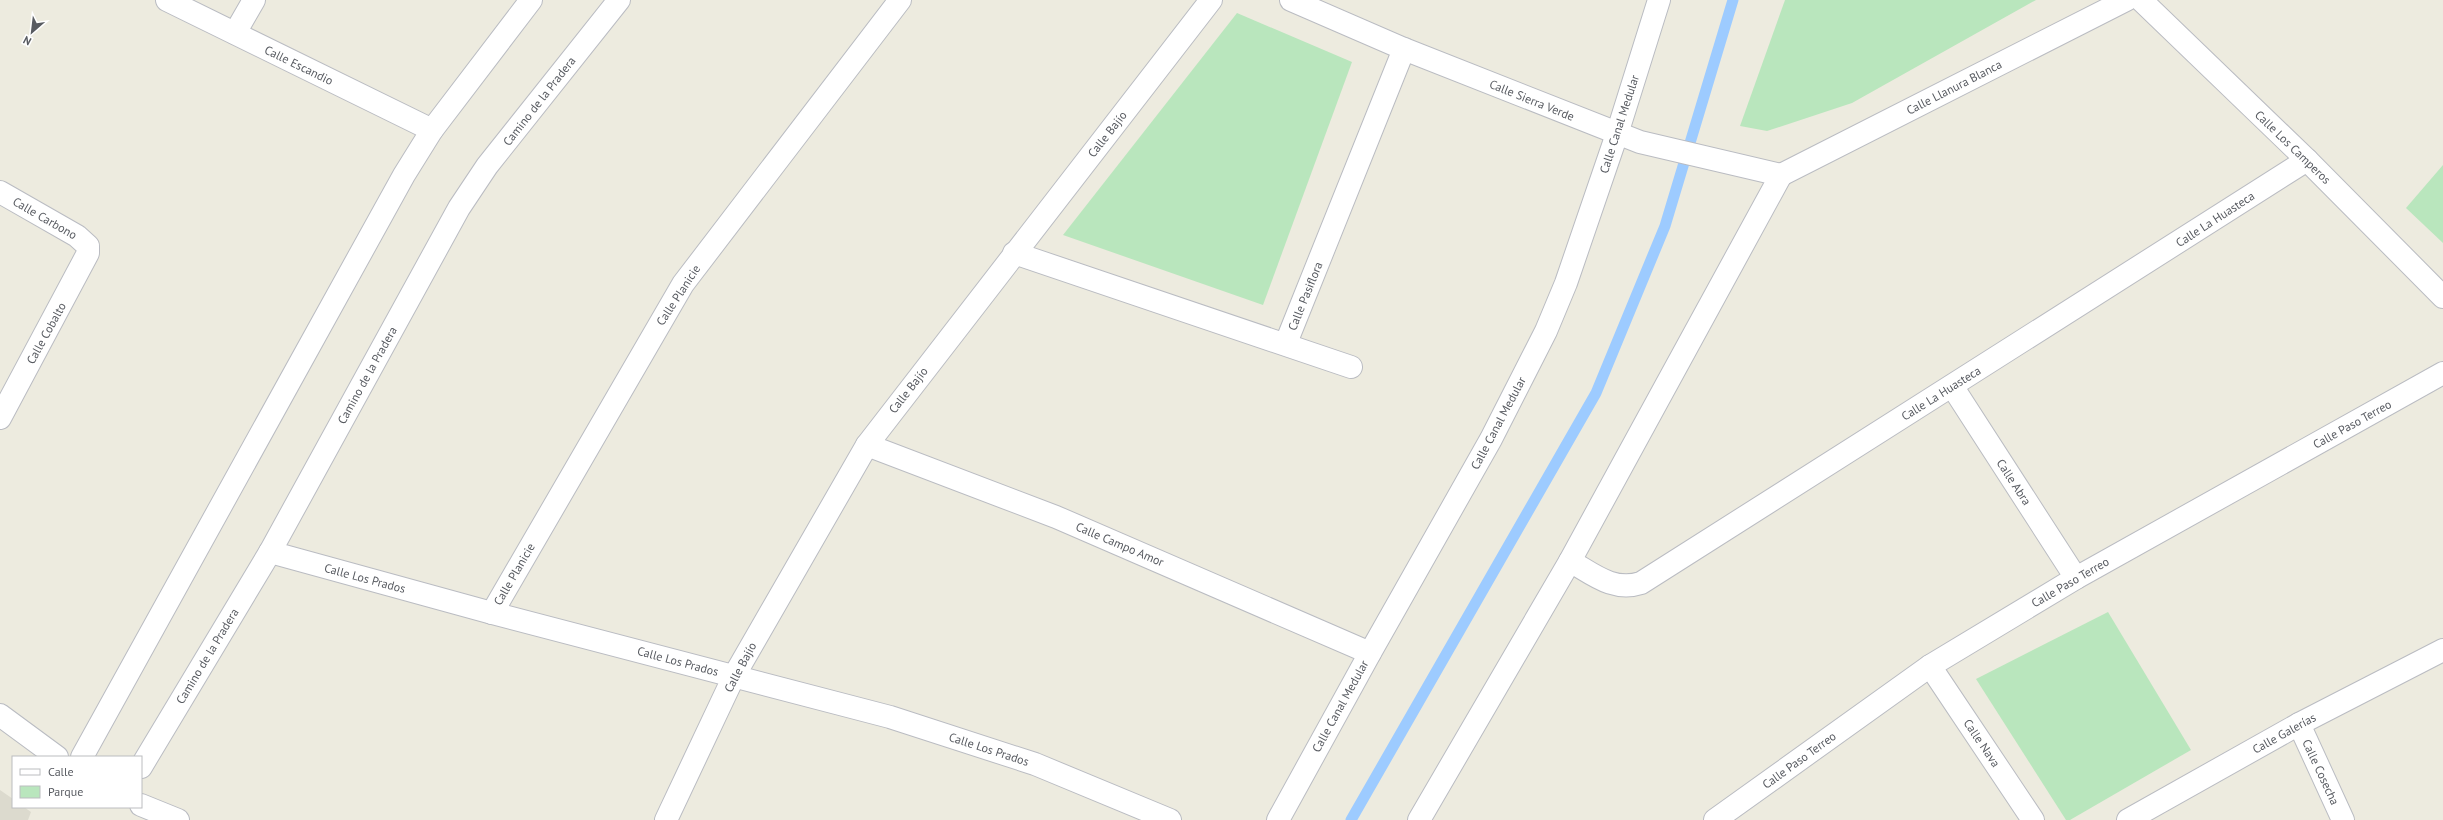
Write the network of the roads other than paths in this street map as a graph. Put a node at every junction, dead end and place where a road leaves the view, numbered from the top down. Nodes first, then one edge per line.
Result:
1 (167, 0) edge
2 (254, 0) edge
3 (531, 0) edge
4 (619, 0) edge
5 (900, 0) edge
6 (1211, 0) edge
7 (1291, 0) edge
8 (1659, 0) edge
9 (2126, 0) edge
10 (2141, 0) edge
11 (235, 33) junction
12 (1404, 49) junction
13 (432, 130) junction
14 (1617, 134) junction
15 (2308, 160) junction
16 (1781, 175) junction
17 (0, 192) edge
18 (88, 246) joint
19 (1014, 253) junction
20 (2443, 297) edge
21 (1286, 343) junction
22 (1351, 367) dead end
23 (2443, 373) edge
24 (1952, 386) junction
25 (0, 418) edge
26 (867, 445) junction
27 (270, 552) junction
28 (1570, 560) junction
29 (2076, 578) junction
30 (492, 613) junction
31 (2443, 650) edge
32 (1370, 653) junction
33 (1930, 666) junction
34 (734, 676) junction
35 (0, 715) edge
36 (2299, 724) junction
37 (56, 756) edge
38 (83, 756) edge
39 (142, 765) edge
40 (142, 805) edge
41 (178, 820) edge
42 (666, 820) edge
43 (1170, 820) edge
44 (1278, 820) edge
45 (1419, 820) edge
46 (1715, 820) edge
47 (2033, 820) edge
48 (2128, 820) edge
49 (2343, 820) edge

1 - 11 street, Calle Escandio
2 - 11 street
3 - 13 street
4 - 27 street, Camino de la Pradera
5 - 30 street, Calle Planicie
6 - 19 street, Calle Bajío
7 - 12 street, Calle Sierra Verde
8 - 14 street, Calle Canal Medular
9 - 16 street, Calle Llanura Blanca
10 - 15 street, Calle Los Camperos
11 - 13 street, Calle Escandio
12 - 14 street, Calle Sierra Verde
12 - 21 street, Calle Pasiflora
13 - 38 street
14 - 16 street, Calle Sierra Verde
14 - 32 street, Calle Canal Medular
15 - 20 street, Calle Los Camperos
15 - 24 street, Calle La Huasteca
16 - 28 street
17 - 18 street, Calle Carbono
18 - 25 street, Calle Cobalto
19 - 21 street, Calle Pasiflora
19 - 26 street, Calle Bajío
21 - 22 street
23 - 29 street, Calle Paso Terreo
24 - 28 street, Calle La Huasteca
24 - 29 street, Calle Abra
26 - 32 street, Calle Campo Amor
26 - 34 street, Calle Bajío
27 - 30 street, Calle Los Prados
27 - 39 street, Camino de la Pradera
28 - 45 street
29 - 33 street, Calle Paso Terreo
30 - 34 street, Calle Los Prados
31 - 36 street, Calle Galerías
32 - 44 street, Calle Canal Medular
33 - 46 street, Calle Paso Terreo
33 - 47 street, Calle Nava
34 - 42 street, Calle Bajío
34 - 43 street, Calle Los Prados
35 - 37 street
36 - 48 street, Calle Galerías
36 - 49 street, Calle Cosecha
40 - 41 street

